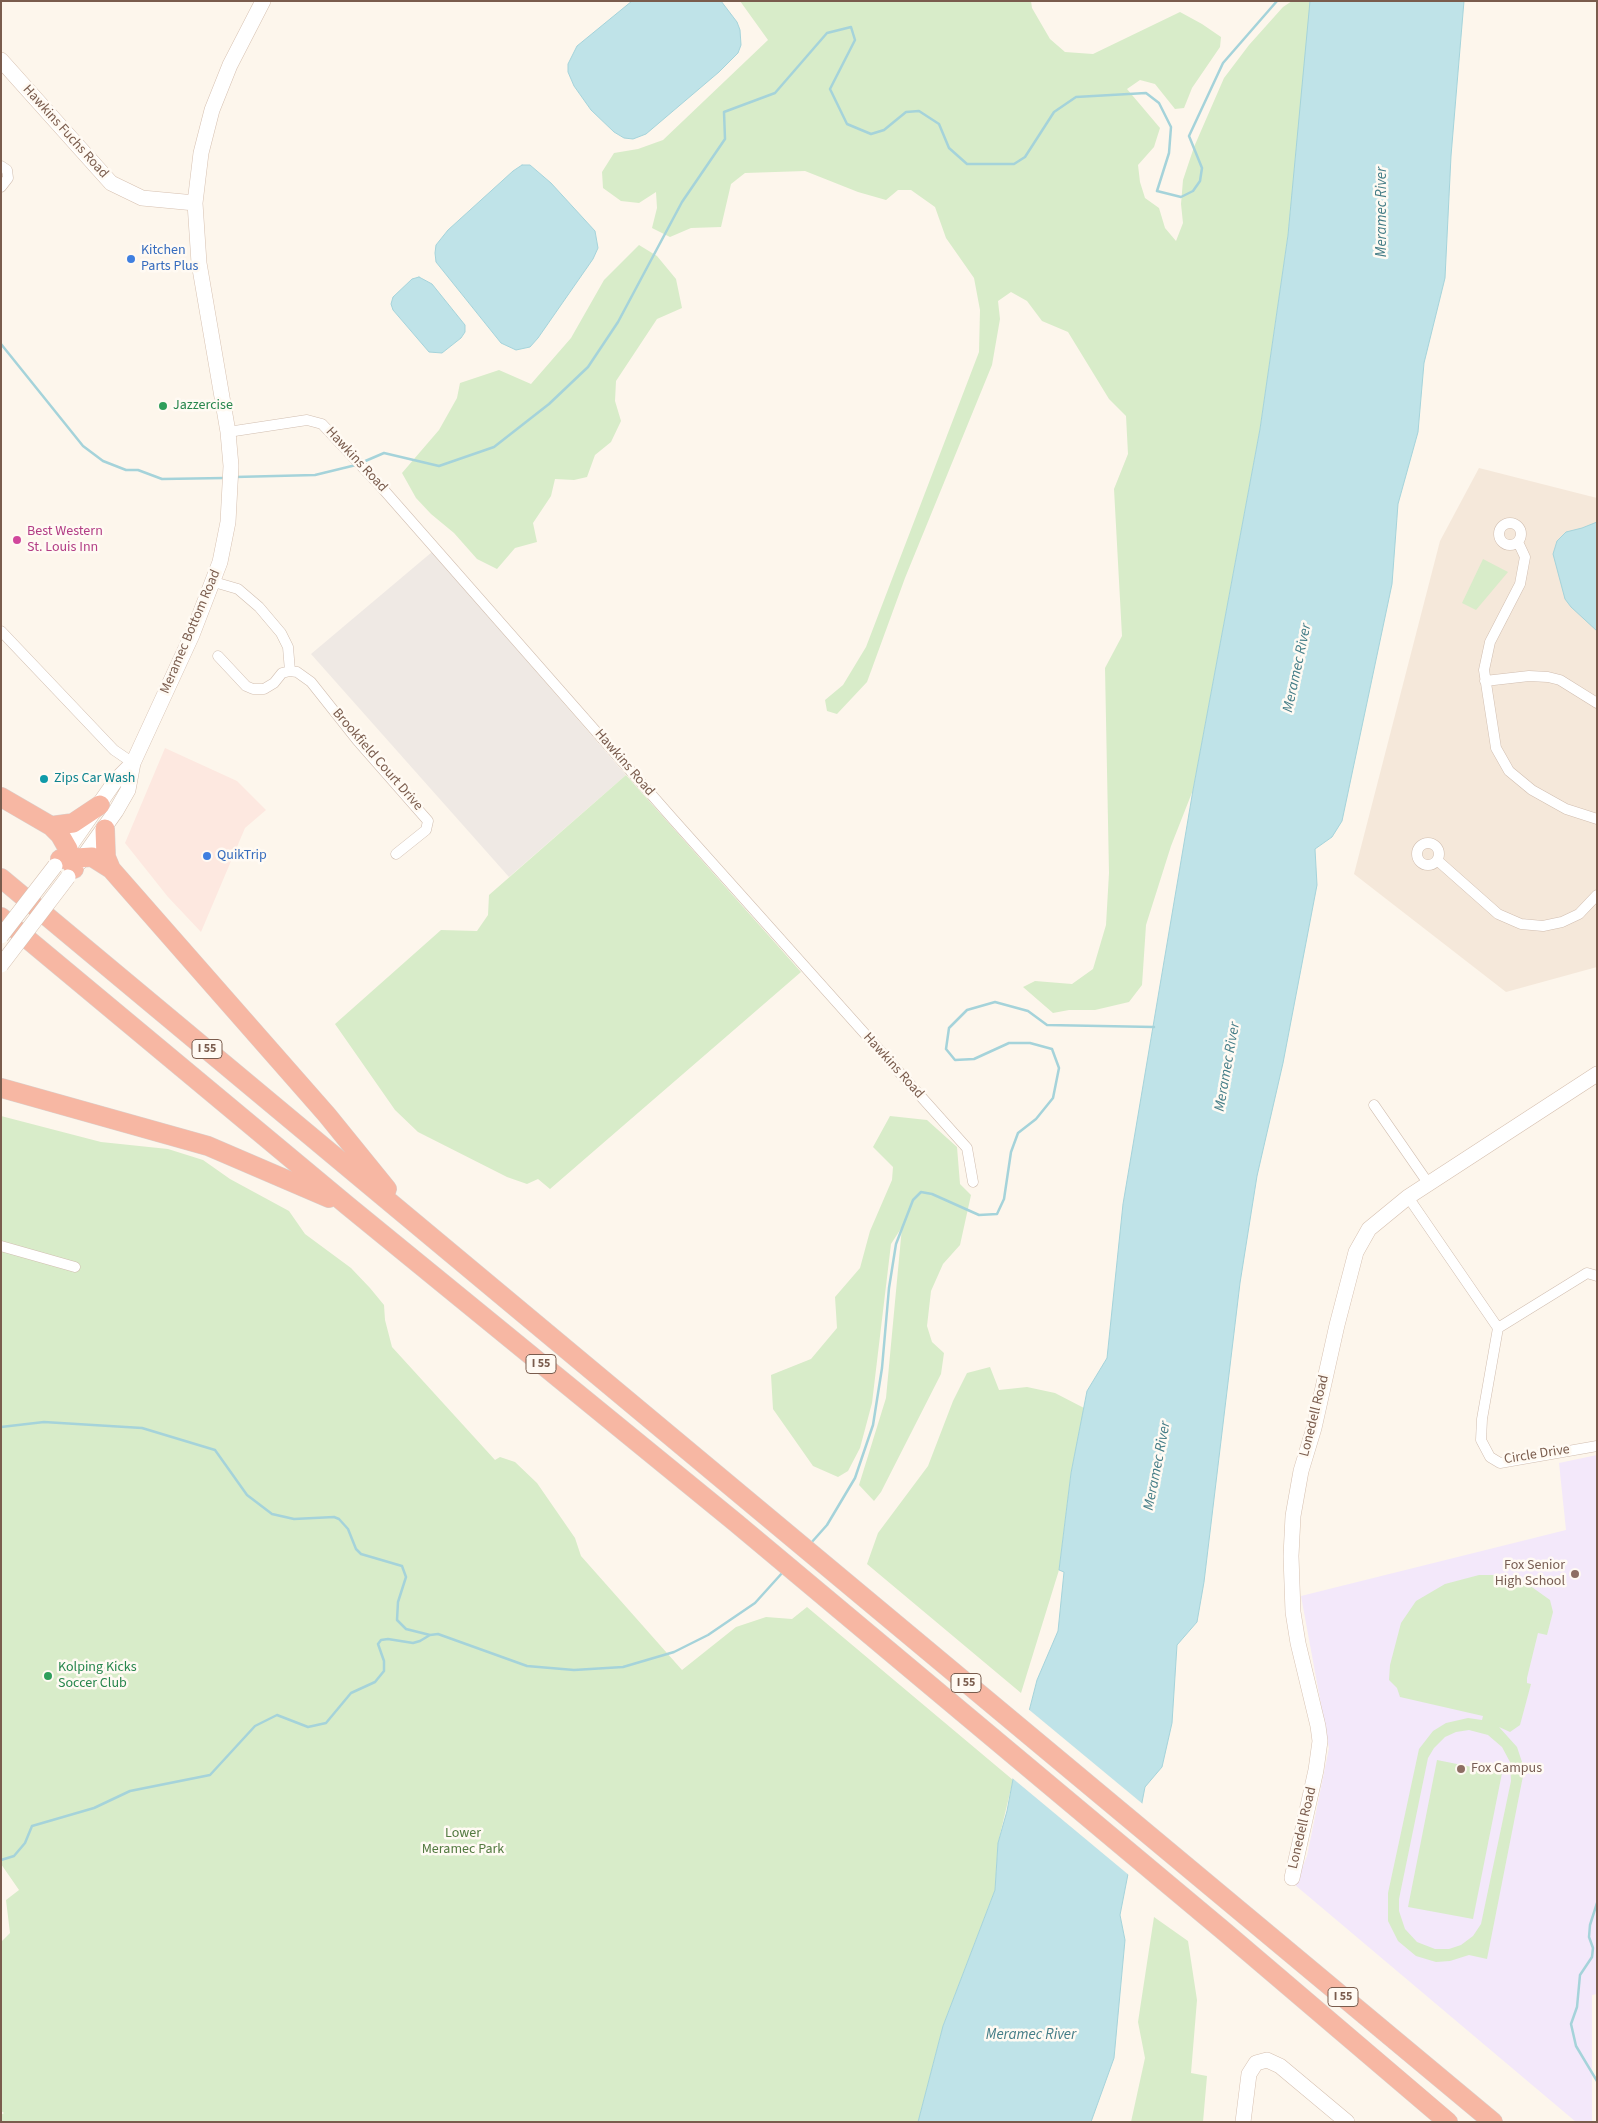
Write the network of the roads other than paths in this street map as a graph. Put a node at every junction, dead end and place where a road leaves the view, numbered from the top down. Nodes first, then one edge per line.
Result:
1 (263, 1) edge
2 (1, 60) edge
3 (1, 166) edge
4 (1, 187) edge
5 (195, 203) junction
6 (228, 432) junction
7 (1518, 542) dead end
8 (214, 582) junction
9 (1, 631) edge
10 (218, 656) dead end
11 (290, 671) junction
12 (1484, 681) junction
13 (1597, 703) edge
14 (133, 762) junction
15 (1, 797) edge
16 (100, 805) junction
17 (1597, 819) edge
18 (50, 826) junction
19 (104, 828) junction
20 (396, 854) dead end
21 (1437, 860) dead end
22 (69, 862) junction
23 (111, 869) junction
24 (1, 878) edge
25 (1597, 895) edge
26 (1, 917) edge
27 (1, 936) edge
28 (1, 965) edge
29 (1597, 1074) edge
30 (1, 1088) edge
31 (1374, 1105) dead end
32 (974, 1182) dead end
33 (1428, 1183) junction
34 (1408, 1197) junction
35 (348, 1206) junction
36 (413, 1221) junction
37 (1, 1246) edge
38 (75, 1267) dead end
39 (1597, 1276) edge
40 (1498, 1328) junction
41 (1597, 1446) edge
42 (1292, 1878) dead end
43 (1243, 2122) edge
44 (1347, 2122) edge
45 (1448, 2122) edge
46 (1492, 2122) edge

1 - 5 street, Meramec Bottom Road
2 - 5 street, Hawkins Fuchs Road
3 - 4 street
5 - 6 street, Meramec Bottom Road
6 - 8 street, Meramec Bottom Road
6 - 32 street, Hawkins Road
7 - 12 street
8 - 11 street
8 - 14 street, Meramec Bottom Road
9 - 14 street
10 - 11 street
11 - 20 street, Brookfield Court Drive
12 - 13 street
12 - 17 street
14 - 16 street, Meramec Bottom Road
14 - 19 street, Meramec Bottom Road
15 - 18 highway
16 - 18 highway
16 - 22 street, Meramec Bottom Road
18 - 22 highway
19 - 22 street, Meramec Bottom Road
19 - 23 highway
21 - 25 street
22 - 23 highway
22 - 27 street, Meramec Bottom Road, bridge
22 - 28 street, Meramec Bottom Road, bridge
23 - 36 highway
24 - 36 highway, I 55
26 - 35 highway, I 55
29 - 33 street, Lonedell Road
30 - 35 highway
31 - 33 street
33 - 34 street, Lonedell Road
34 - 40 street
34 - 42 street, Lonedell Road
35 - 45 highway, I 55
36 - 46 highway, I 55
37 - 38 street
39 - 40 street
40 - 41 street, Circle Drive
43 - 44 street

